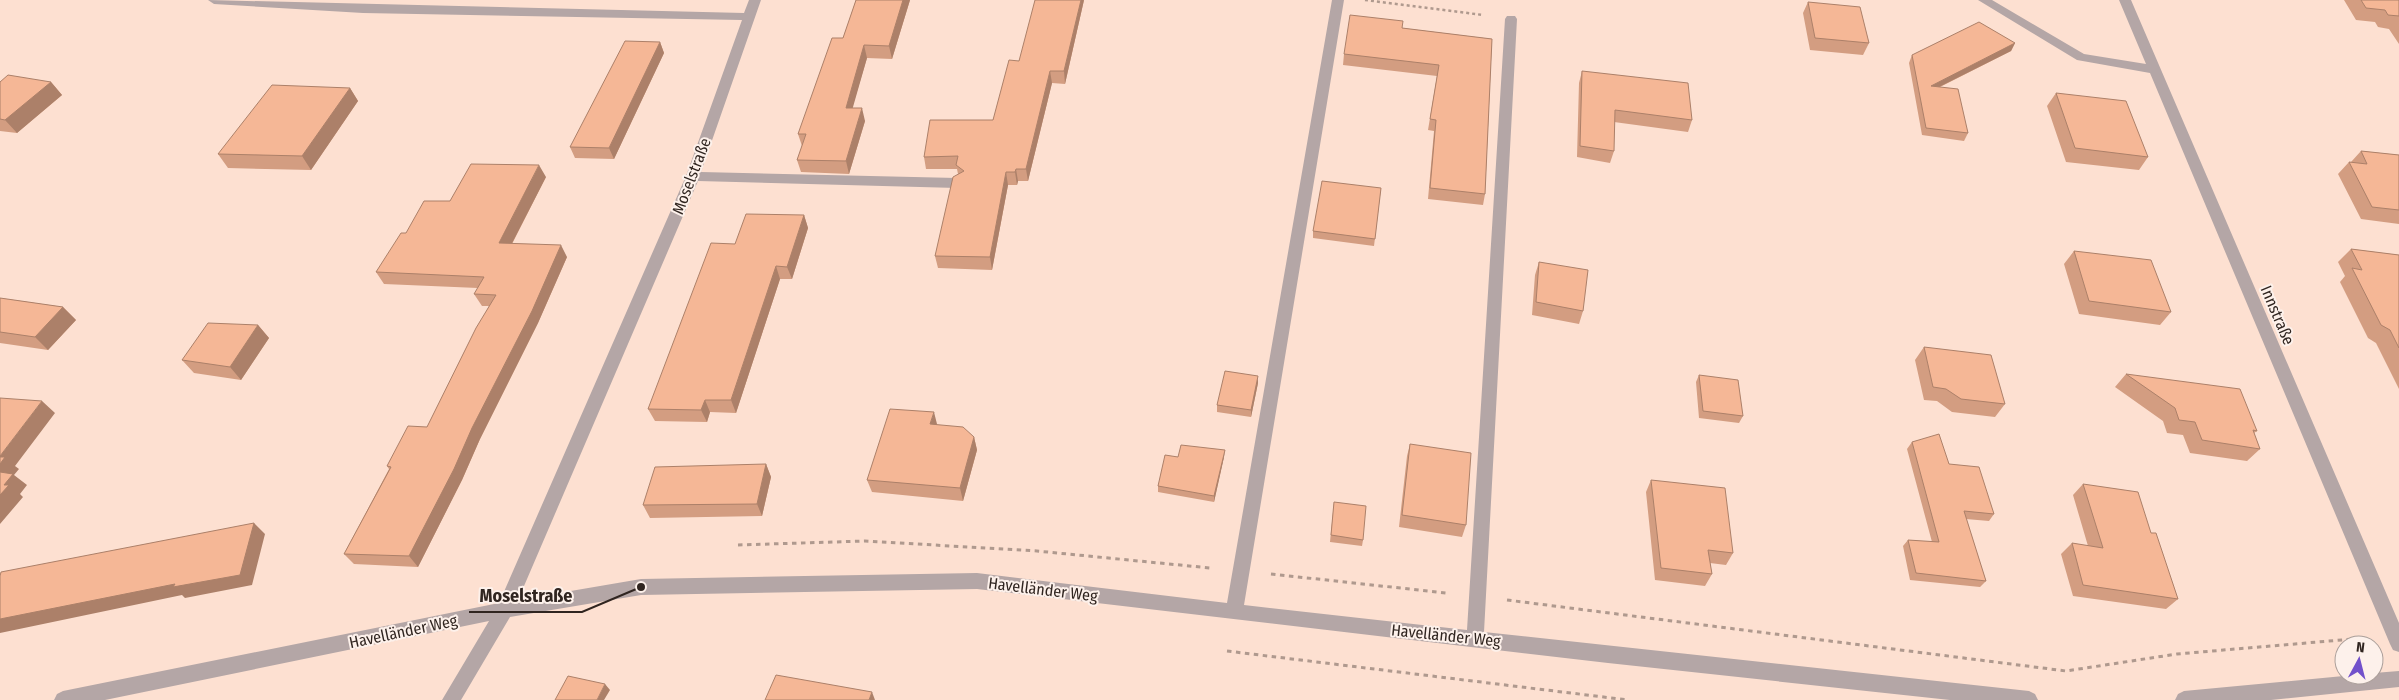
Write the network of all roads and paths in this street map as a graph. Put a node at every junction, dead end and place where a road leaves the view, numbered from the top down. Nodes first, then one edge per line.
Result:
1 (214, 0) edge
2 (755, 0) edge
3 (1338, 0) edge
4 (1362, 0) edge
5 (1984, 0) edge
6 (2125, 0) edge
7 (747, 17) junction
8 (1511, 19) joint
9 (2156, 70) junction
10 (693, 176) junction
11 (957, 183) edge
12 (1242, 571) junction
13 (1477, 596) junction
14 (505, 610) junction
15 (1234, 612) junction
16 (1475, 638) junction
17 (2397, 640) edge
18 (1228, 651) dead end
19 (2399, 679) edge
20 (63, 700) edge
21 (451, 700) edge
22 (1628, 700) edge
23 (2029, 700) edge
24 (2184, 700) edge

1 - 7 street
2 - 7 street, Moselstraße
3 - 12 street
4 - 8 path
5 - 9 street
6 - 9 street, Innstraße
7 - 10 street, Moselstraße
8 - 13 street
9 - 17 street, Innstraße
10 - 11 street
10 - 14 street, Moselstraße
12 - 13 path
12 - 15 street
13 - 16 street
13 - 17 path
14 - 15 street, Havelländer Weg
14 - 20 street, Havelländer Weg
14 - 21 street, Moselstraße
15 - 16 street, Havelländer Weg
16 - 23 street, Havelländer Weg
18 - 22 path
19 - 24 street

